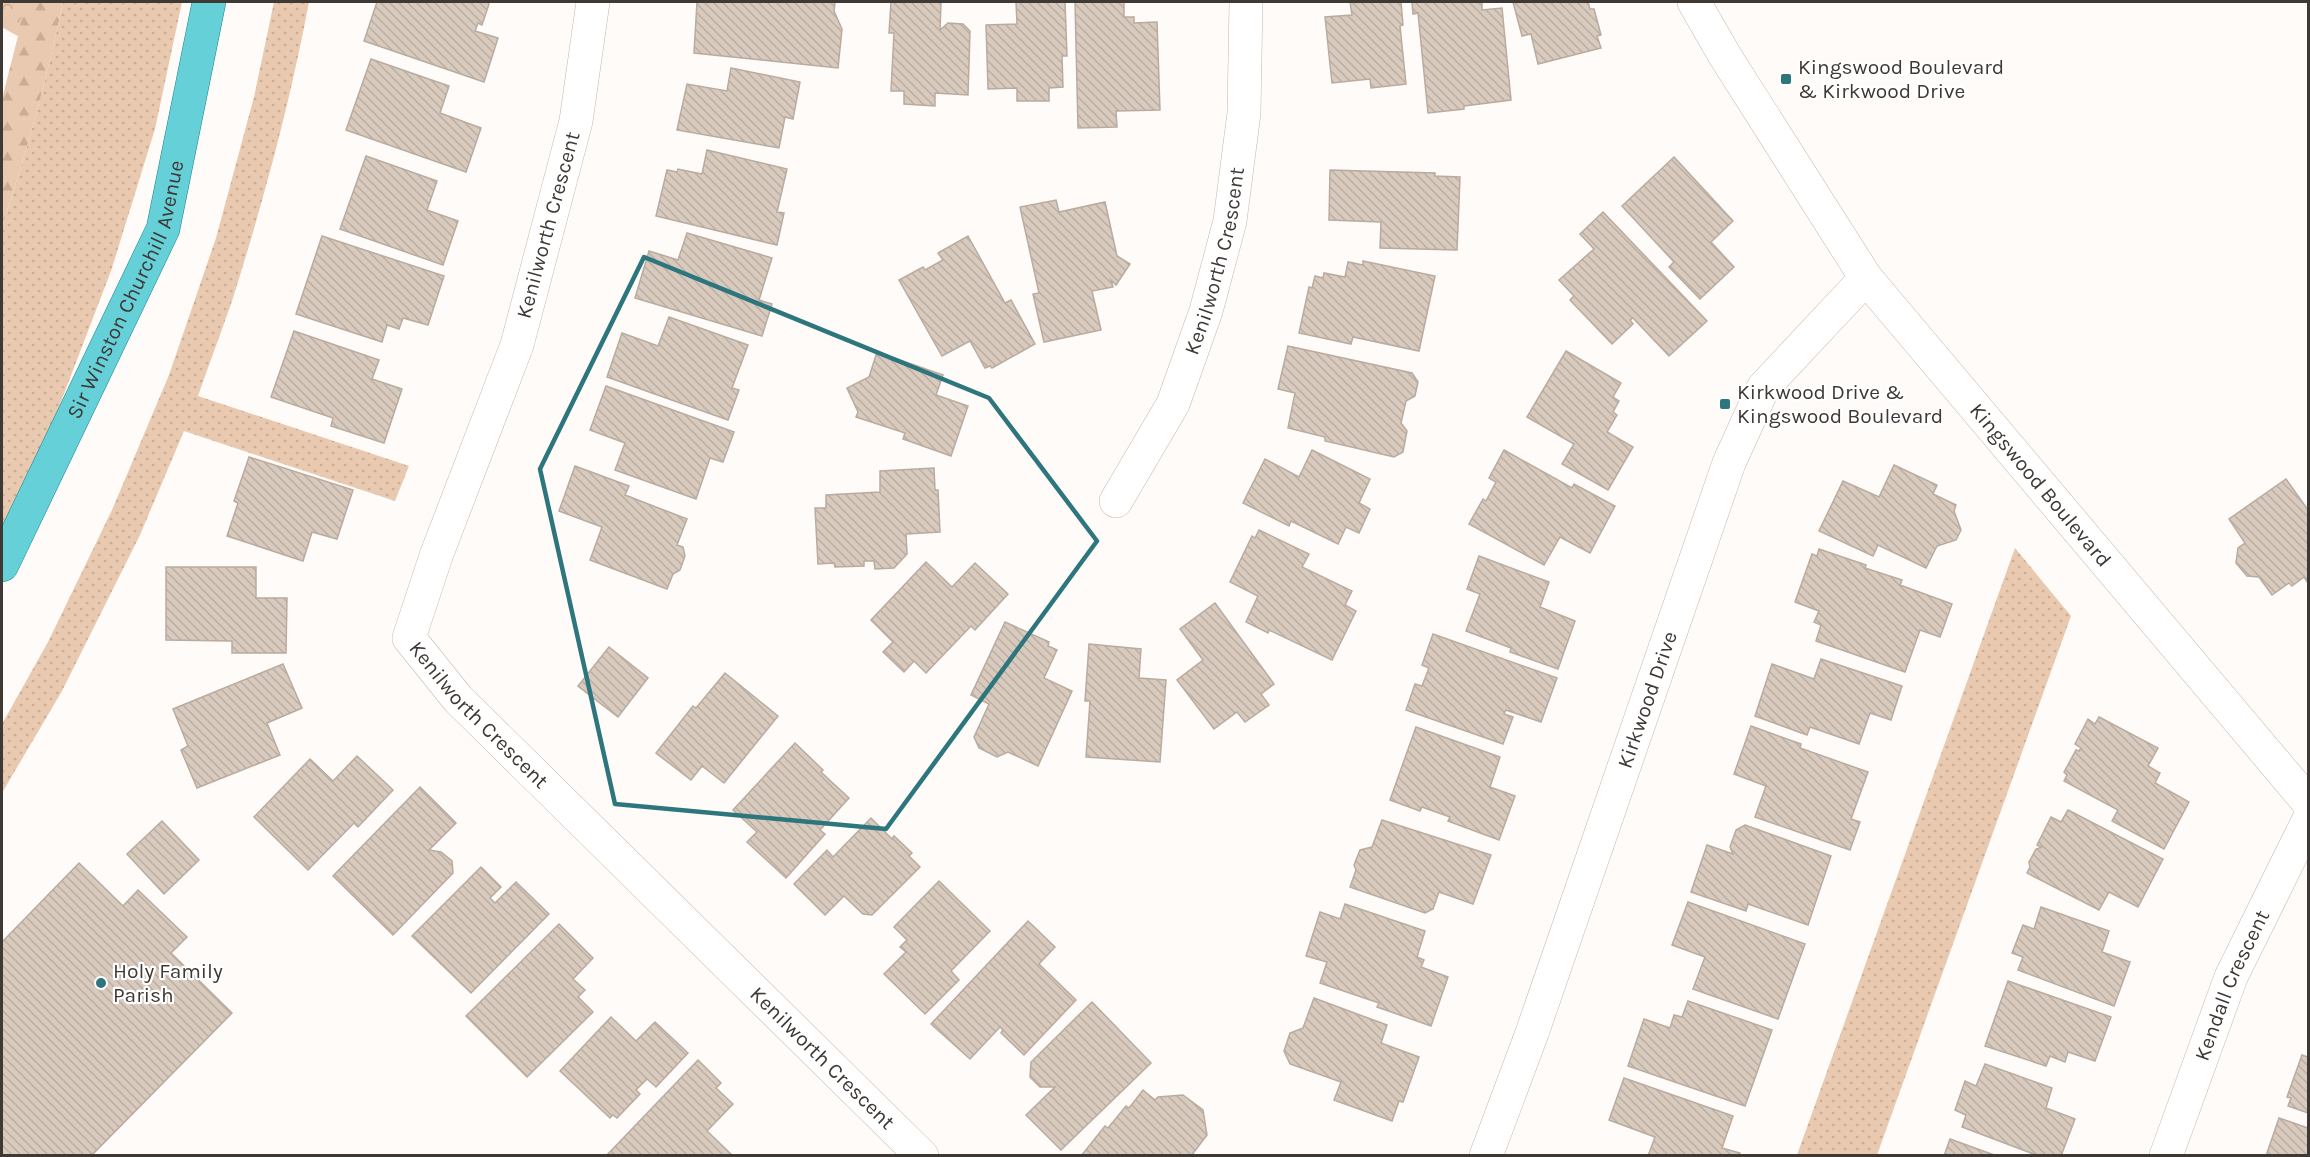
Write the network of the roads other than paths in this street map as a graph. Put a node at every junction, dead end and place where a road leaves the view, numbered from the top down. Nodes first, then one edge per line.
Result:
1 (209, 2) edge
2 (593, 2) edge
3 (1246, 2) edge
4 (1694, 2) edge
5 (1866, 278) junction
6 (1116, 501) dead end
7 (2, 565) edge
8 (2308, 802) edge
9 (2308, 821) edge
10 (922, 1155) edge
11 (1486, 1155) edge
12 (2166, 1155) edge

1 - 7 main road, Sir Winston Churchill Avenue
2 - 10 street, Kenilworth Crescent
3 - 6 street, Kenilworth Crescent
4 - 5 street, Kingswood Boulevard
5 - 8 street, Kingswood Boulevard
5 - 11 street, Kirkwood Drive
9 - 12 street, Kendall Crescent

